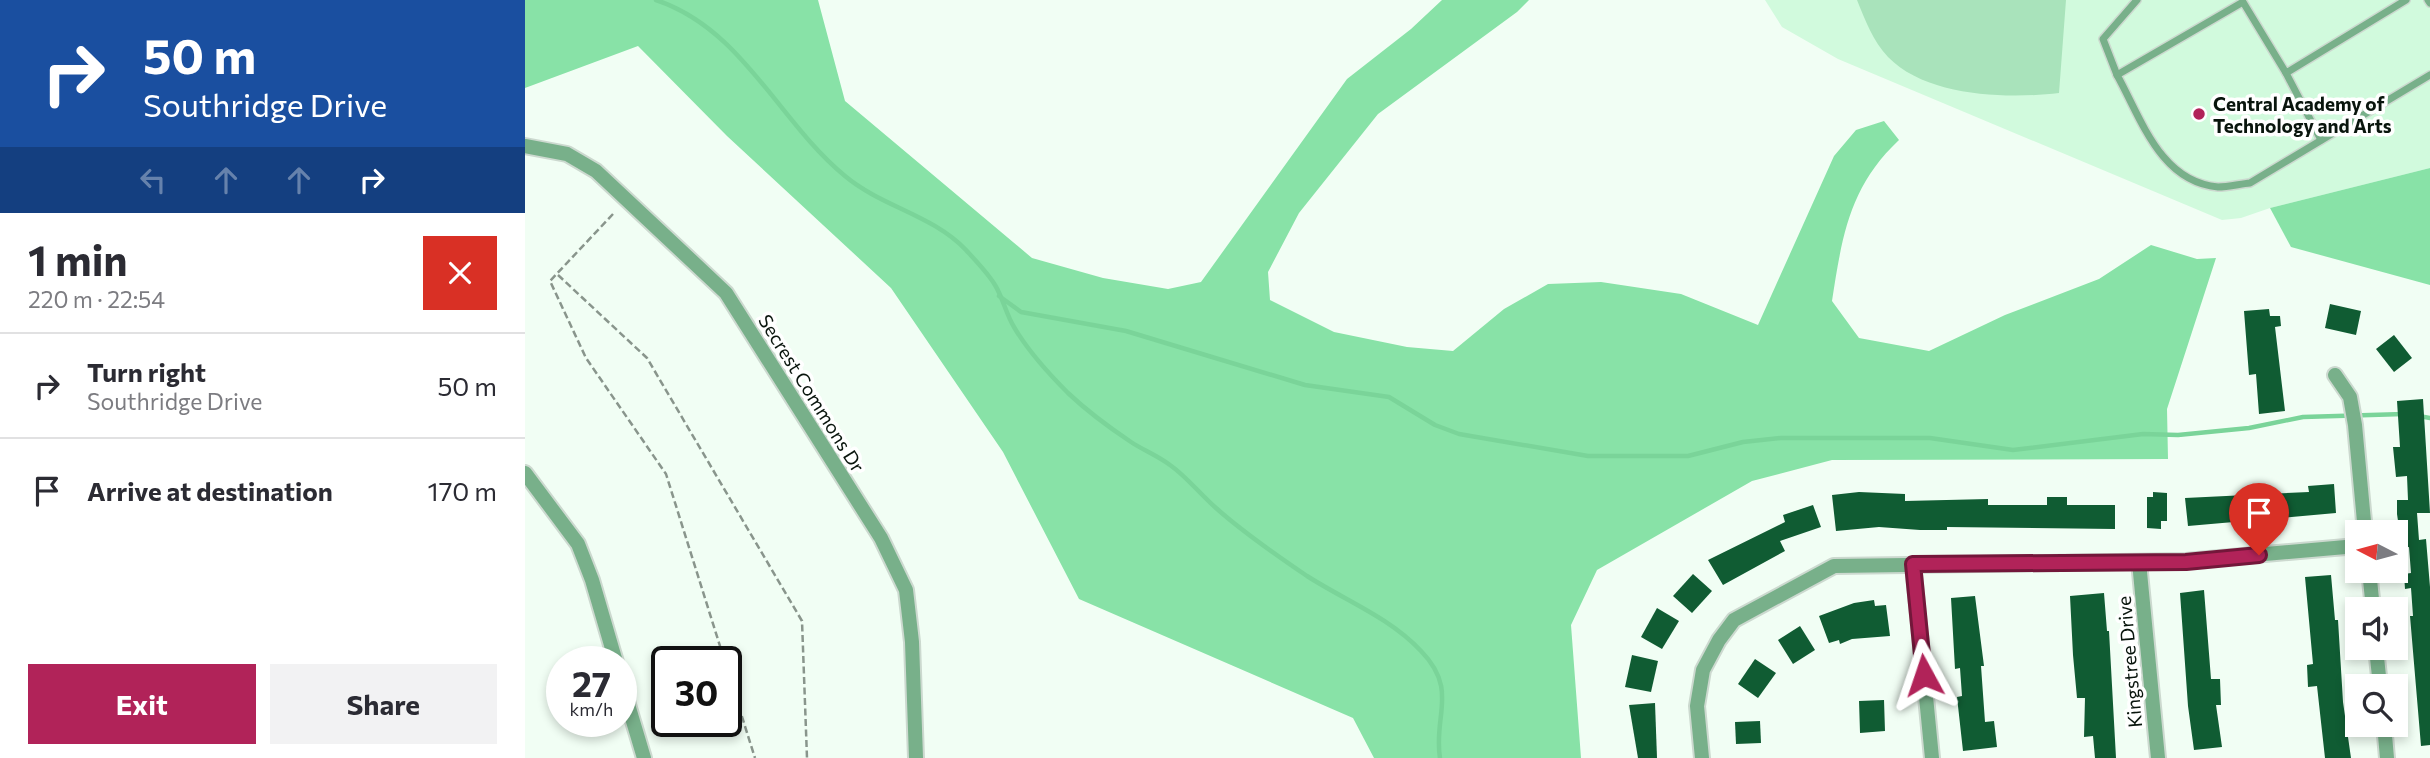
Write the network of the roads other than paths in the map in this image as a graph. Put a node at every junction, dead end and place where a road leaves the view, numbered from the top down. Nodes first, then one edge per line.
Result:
1 (2137, 0) edge
2 (2406, 0) edge
3 (2285, 73) junction
4 (2117, 75) junction
5 (2430, 75) edge
6 (2321, 140) junction
7 (525, 146) edge
8 (2335, 375) dead end
9 (525, 473) edge
10 (2364, 520) edge
11 (2345, 547) edge
12 (2139, 562) junction
13 (1913, 564) junction
14 (611, 646) edge
15 (637, 735) edge
16 (2385, 737) edge
17 (644, 758) edge
18 (916, 758) edge
19 (1702, 758) edge
20 (1932, 758) edge
21 (2158, 758) edge
22 (2387, 758) edge

1 - 4 lane
2 - 3 lane
3 - 4 lane
3 - 6 lane
4 - 6 lane
5 - 6 lane
7 - 18 street, Secrest Commons Dr
8 - 10 street
9 - 14 street
11 - 12 street
12 - 13 street
12 - 21 street, Kingstree Drive
13 - 19 street
13 - 20 street
15 - 17 street
16 - 22 street

